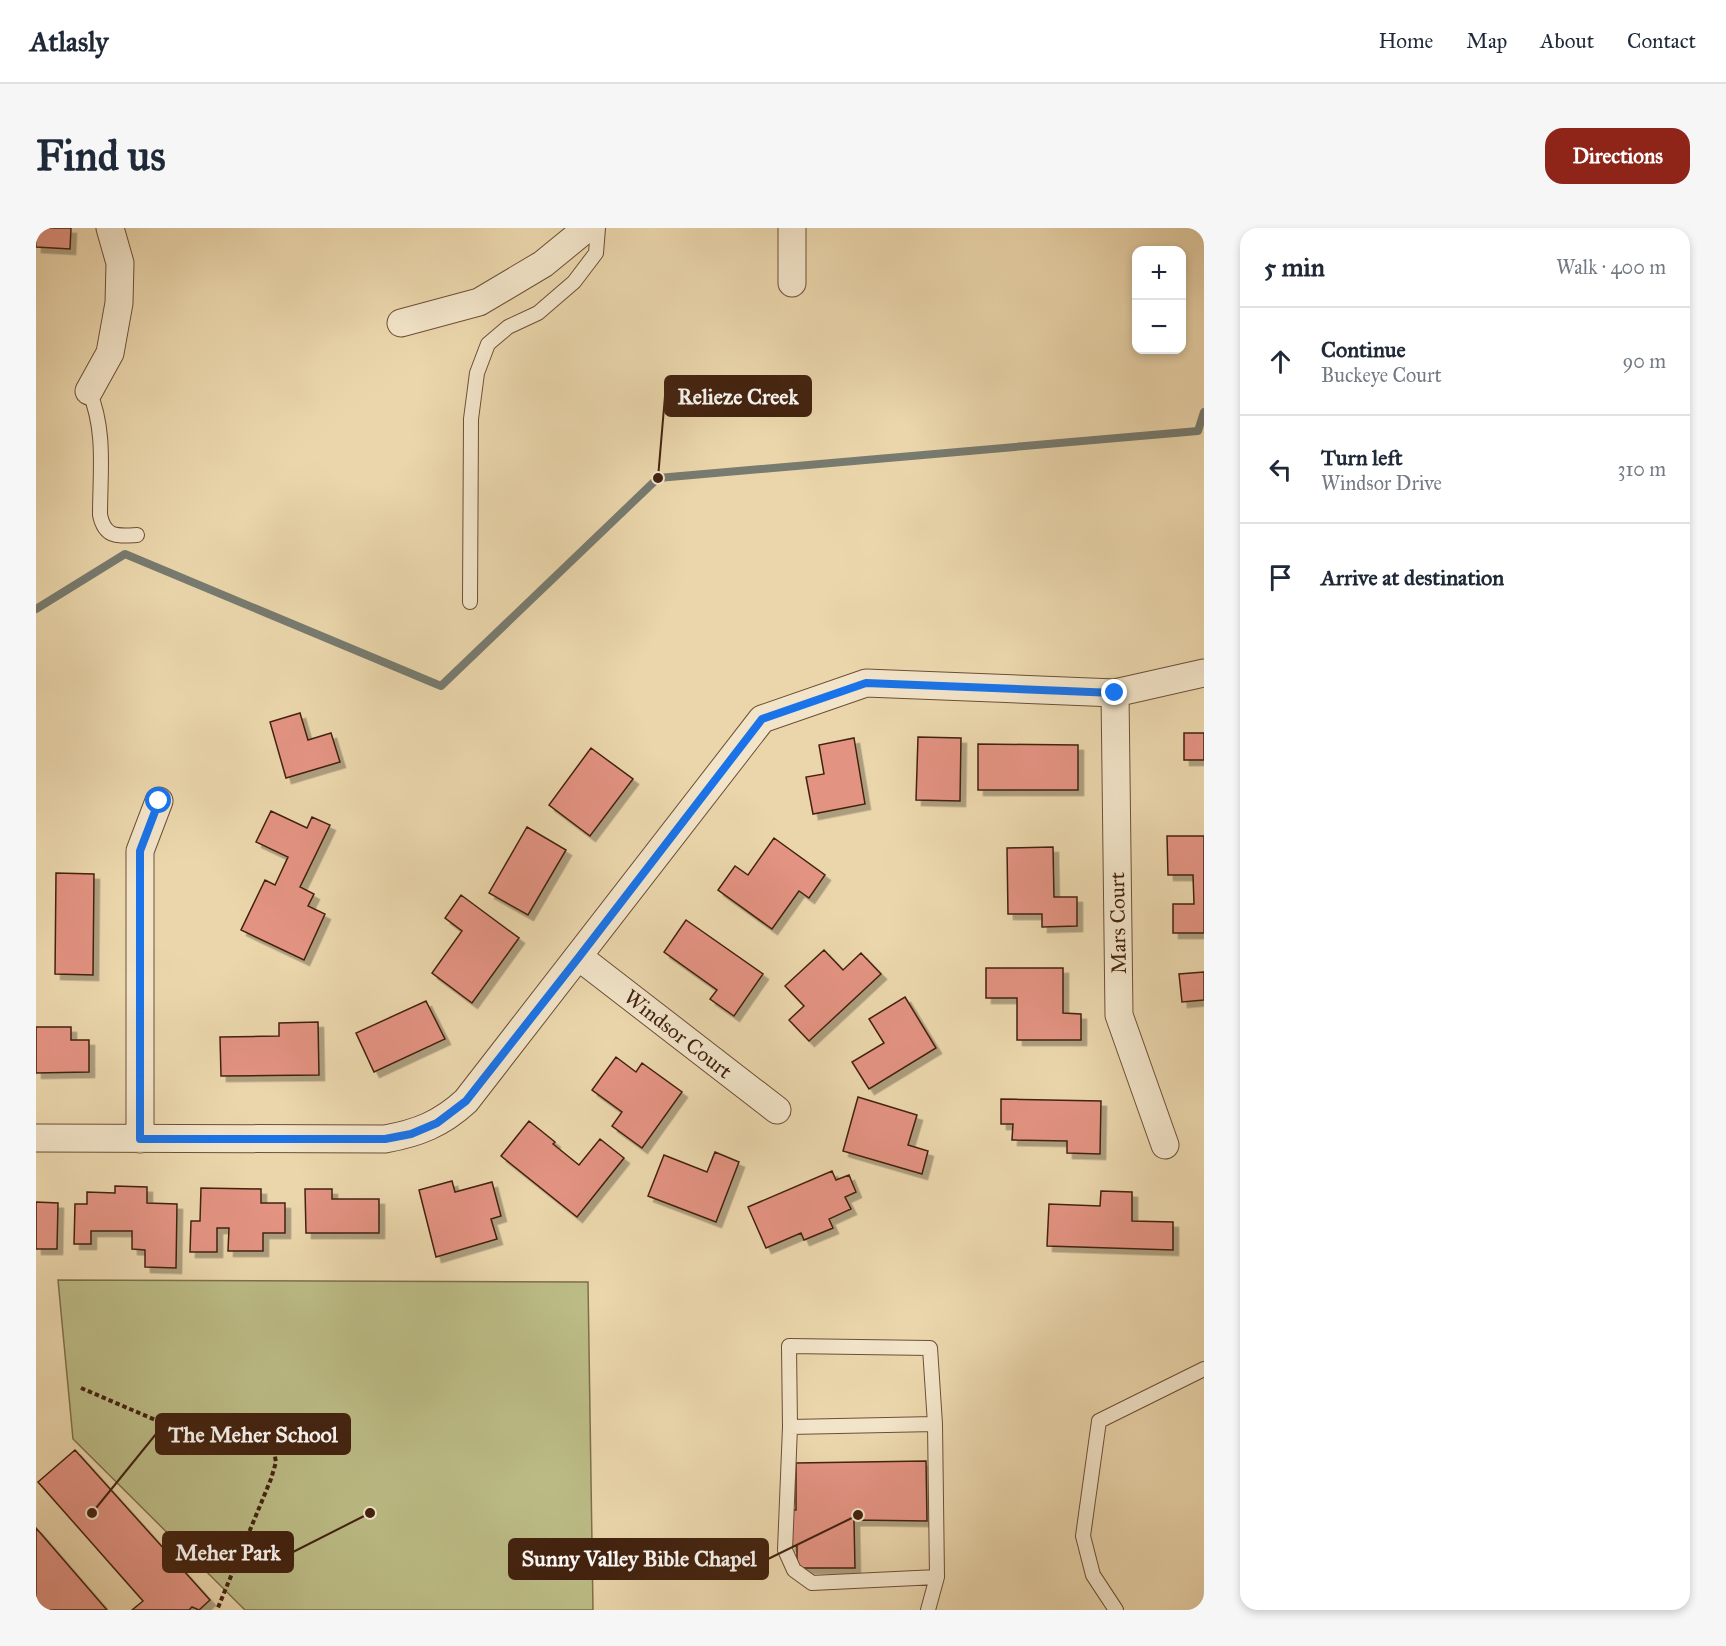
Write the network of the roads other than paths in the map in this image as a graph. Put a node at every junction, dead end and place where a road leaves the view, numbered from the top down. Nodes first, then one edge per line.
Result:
1 (110, 228) edge
2 (587, 228) edge
3 (598, 228) edge
4 (792, 228) edge
5 (792, 283) dead end
6 (402, 322) dead end
7 (89, 391) joint
8 (138, 535) dead end
9 (470, 602) dead end
10 (1204, 673) edge
11 (1115, 693) junction
12 (159, 801) dead end
13 (579, 957) junction
14 (777, 1110) dead end
15 (36, 1138) edge
16 (140, 1139) junction
17 (1165, 1145) dead end
18 (1204, 1369) edge
19 (935, 1424) junction
20 (790, 1426) junction
21 (937, 1577) junction
22 (928, 1610) edge
23 (1116, 1610) edge

1 - 7 street
2 - 6 street
3 - 9 lane
4 - 5 street
7 - 8 lane
10 - 11 street
11 - 13 street
11 - 17 street, Mars Court
12 - 16 street
13 - 14 street, Windsor Court
13 - 16 street
15 - 16 street
18 - 23 lane
19 - 20 lane
19 - 20 lane
19 - 21 lane
20 - 21 lane
21 - 22 lane

